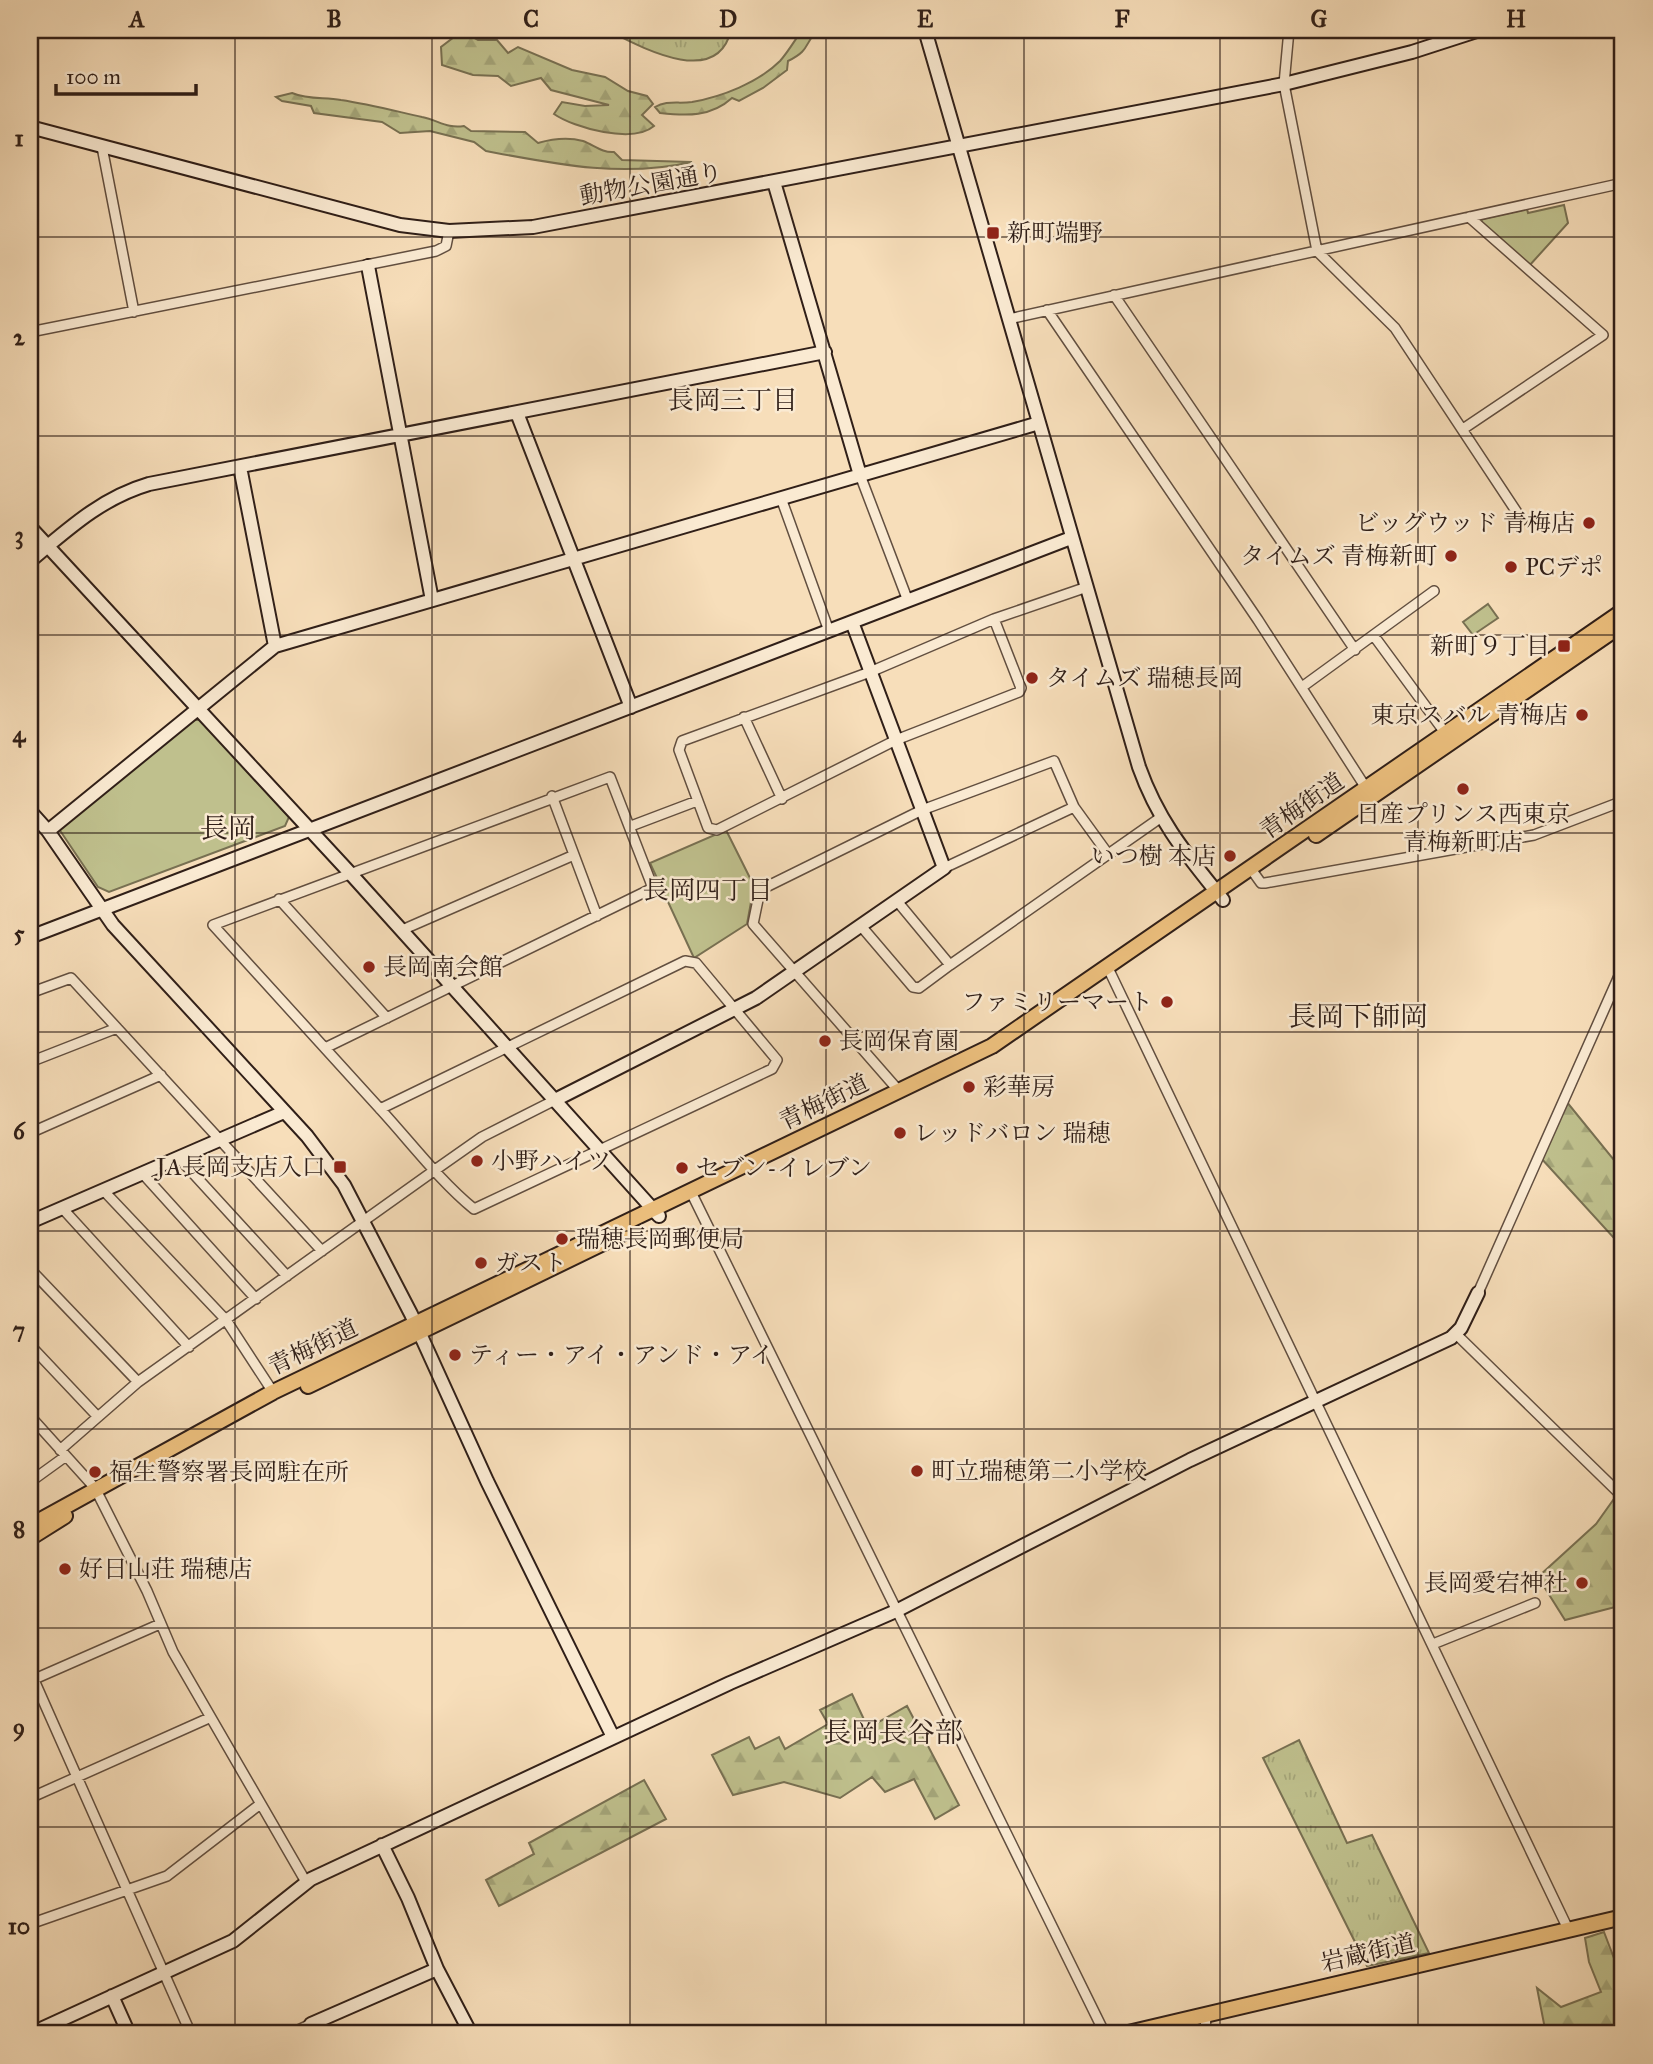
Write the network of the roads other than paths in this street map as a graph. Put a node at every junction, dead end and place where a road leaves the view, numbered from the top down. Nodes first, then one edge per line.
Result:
1 (925, 30) edge
2 (1289, 30) edge
3 (1480, 30) edge
4 (1284, 84) junction
5 (30, 127) edge
6 (958, 146) junction
7 (102, 147) junction
8 (774, 183) junction
9 (1623, 183) edge
10 (1469, 217) junction
11 (449, 231) junction
12 (1317, 251) junction
13 (368, 265) junction
14 (1114, 295) junction
15 (1047, 310) junction
16 (134, 312) junction
17 (1009, 319) junction
18 (30, 332) edge
19 (825, 352) junction
20 (517, 413) junction
21 (1039, 423) junction
22 (1463, 429) junction
23 (400, 436) junction
24 (240, 467) junction
25 (860, 475) junction
26 (781, 498) junction
27 (1522, 520) dead end
28 (30, 527) edge
29 (1071, 538) junction
30 (48, 545) junction
31 (573, 560) junction
32 (30, 562) edge
33 (1087, 587) junction
34 (1434, 591) dead end
35 (432, 600) junction
36 (908, 601) junction
37 (1623, 611) edge
38 (994, 619) junction
39 (852, 622) junction
40 (1623, 624) edge
41 (829, 631) junction
42 (1374, 636) junction
43 (275, 646) junction
44 (1355, 650) junction
45 (870, 672) junction
46 (1302, 687) junction
47 (631, 707) junction
48 (198, 710) junction
49 (744, 717) junction
50 (1446, 734) junction
51 (896, 740) junction
52 (1366, 788) junction
53 (552, 796) junction
54 (782, 799) junction
55 (697, 801) junction
56 (1623, 801) edge
57 (1074, 807) junction
58 (922, 810) junction
59 (30, 811) edge
60 (1160, 818) junction
61 (631, 826) junction
62 (48, 831) junction
63 (310, 831) junction
64 (1108, 854) junction
65 (574, 855) junction
66 (944, 868) junction
67 (350, 873) junction
68 (1254, 873) junction
69 (1220, 896) junction
70 (279, 899) junction
71 (897, 901) junction
72 (101, 910) junction
73 (597, 916) junction
74 (860, 926) junction
75 (402, 930) junction
76 (30, 937) edge
77 (950, 965) junction
78 (1623, 967) edge
79 (794, 972) junction
80 (1110, 972) junction
81 (453, 987) junction
82 (30, 993) edge
83 (735, 1010) junction
84 (387, 1018) junction
85 (117, 1028) junction
86 (325, 1048) junction
87 (508, 1048) junction
88 (30, 1062) edge
89 (161, 1075) junction
90 (899, 1091) junction
91 (555, 1100) junction
92 (380, 1109) junction
93 (284, 1112) junction
94 (30, 1133) edge
95 (220, 1140) junction
96 (600, 1150) junction
97 (179, 1158) junction
98 (435, 1170) junction
99 (143, 1174) junction
100 (103, 1191) junction
101 (692, 1195) junction
102 (62, 1209) junction
103 (656, 1212) junction
104 (365, 1221) junction
105 (30, 1222) edge
106 (322, 1251) junction
107 (30, 1269) edge
108 (287, 1276) junction
109 (1478, 1293) joint
110 (256, 1299) junction
111 (226, 1320) junction
112 (417, 1328) junction
113 (1456, 1334) junction
114 (30, 1345) edge
115 (189, 1347) junction
116 (138, 1382) junction
117 (273, 1392) junction
118 (1317, 1400) junction
119 (30, 1416) edge
120 (98, 1417) junction
121 (63, 1453) junction
122 (30, 1482) edge
123 (97, 1492) junction
124 (1623, 1497) edge
125 (30, 1526) edge
126 (30, 1538) edge
127 (1535, 1603) dead end
128 (896, 1611) junction
129 (160, 1624) junction
130 (1433, 1644) junction
131 (31, 1677) edge
132 (209, 1718) junction
133 (612, 1737) junction
134 (77, 1776) junction
135 (30, 1798) edge
136 (259, 1805) junction
137 (382, 1845) junction
138 (306, 1882) junction
139 (127, 1889) junction
140 (1623, 1917) edge
141 (30, 1924) edge
142 (1569, 1931) junction
143 (437, 1969) junction
144 (164, 1973) junction
145 (112, 1996) junction
146 (1206, 2014) junction
147 (311, 2024) joint
148 (30, 2034) edge
149 (129, 2034) edge
150 (191, 2034) edge
151 (290, 2034) edge
152 (471, 2034) edge
153 (1105, 2034) edge
154 (1124, 2034) edge
155 (1205, 2034) edge

1 - 6 street
2 - 4 street
3 - 4 street, 動物公園通り
4 - 6 street, 動物公園通り
4 - 12 street
5 - 7 street, 動物公園通り
6 - 8 street, 動物公園通り
6 - 17 street
7 - 11 street, 動物公園通り
7 - 16 street
8 - 11 street, 動物公園通り
8 - 19 street
9 - 10 street
10 - 12 street
10 - 22 street
11 - 13 street
12 - 14 street
12 - 22 street
13 - 16 street
13 - 23 street
14 - 15 street
14 - 44 street
15 - 17 street
15 - 46 street
16 - 18 street
17 - 21 street
19 - 20 street
19 - 25 street
20 - 23 street
20 - 31 street
21 - 25 street
21 - 29 street
22 - 27 street
23 - 24 street
23 - 35 street
24 - 30 street
24 - 43 street
25 - 26 street
25 - 36 street
26 - 31 street
26 - 41 street
28 - 30 street
29 - 33 street
29 - 36 street
30 - 32 street
30 - 48 street
31 - 35 street
31 - 47 street
33 - 38 street
33 - 60 street
34 - 42 street
35 - 43 street
36 - 39 street
37 - 50 main road, 青梅街道
38 - 45 street
38 - 51 street
39 - 41 street
39 - 45 street
40 - 68 main road, 青梅街道
41 - 47 street
42 - 44 street
42 - 50 street
43 - 48 street
44 - 46 street
45 - 49 street
45 - 51 street
46 - 52 street
47 - 63 street
48 - 62 street
48 - 63 street
49 - 54 street
49 - 55 street
50 - 52 main road, 青梅街道
51 - 54 street
51 - 58 street
52 - 68 main road, 青梅街道
53 - 61 street
53 - 65 street
53 - 67 street
54 - 55 street
55 - 61 street
56 - 68 street
57 - 58 street
57 - 64 street
57 - 66 street
58 - 66 street
58 - 79 street
59 - 62 street
60 - 64 street
60 - 69 street
61 - 73 street
62 - 72 street
63 - 67 street
63 - 72 street
64 - 77 street
65 - 73 street
65 - 75 street
66 - 71 street
67 - 70 street
67 - 75 street
68 - 69 main road, 青梅街道
69 - 80 main road, 青梅街道
70 - 84 street
70 - 86 street
71 - 74 street
71 - 77 street
72 - 76 street
72 - 93 street
73 - 81 street
74 - 77 street
74 - 79 street
75 - 81 street
78 - 109 street
79 - 83 street
79 - 90 street
80 - 90 main road, 青梅街道
80 - 101 main road, 青梅街道
80 - 118 street
81 - 84 street
81 - 87 street
82 - 85 street
83 - 87 street
83 - 91 street
83 - 96 street
84 - 86 street
85 - 88 street
85 - 89 street
86 - 92 street
87 - 91 street
87 - 92 street
89 - 94 street
89 - 95 street
90 - 101 main road, 青梅街道
91 - 96 street
91 - 98 street
92 - 98 street
93 - 95 street
93 - 104 street
95 - 97 street
95 - 106 street
96 - 98 street
96 - 103 street
97 - 99 street
97 - 108 street
98 - 104 street
99 - 100 street
99 - 110 street
100 - 102 street
100 - 111 street
101 - 103 main road, 青梅街道
101 - 128 street
102 - 105 street
102 - 115 street
103 - 112 main road, 青梅街道
104 - 106 street
104 - 112 street
106 - 108 street
107 - 116 street
108 - 110 street
109 - 113 street
110 - 111 street
111 - 115 street
111 - 117 street
112 - 117 main road, 青梅街道
112 - 123 main road, 青梅街道
112 - 133 street
113 - 118 street
113 - 124 street
114 - 120 street
115 - 116 street
116 - 120 street
117 - 123 main road, 青梅街道
118 - 128 street
118 - 130 street
119 - 121 street
120 - 121 street
121 - 122 street
121 - 123 street
123 - 125 main road, 青梅街道
123 - 126 main road, 青梅街道
123 - 129 street
127 - 130 street
128 - 133 street
128 - 153 street
129 - 131 street
129 - 132 street
130 - 142 street
131 - 134 street
132 - 134 street
132 - 136 street
133 - 137 street
134 - 135 street
134 - 139 street
136 - 138 street
136 - 139 street
137 - 138 street
137 - 143 street
138 - 144 street
139 - 141 street
139 - 144 street
140 - 142 main road, 岩蔵街道
142 - 146 main road, 岩蔵街道
143 - 147 street
143 - 152 street
144 - 145 street
144 - 150 street
145 - 148 street
145 - 149 street
146 - 154 main road, 岩蔵街道
146 - 155 street
147 - 151 street

